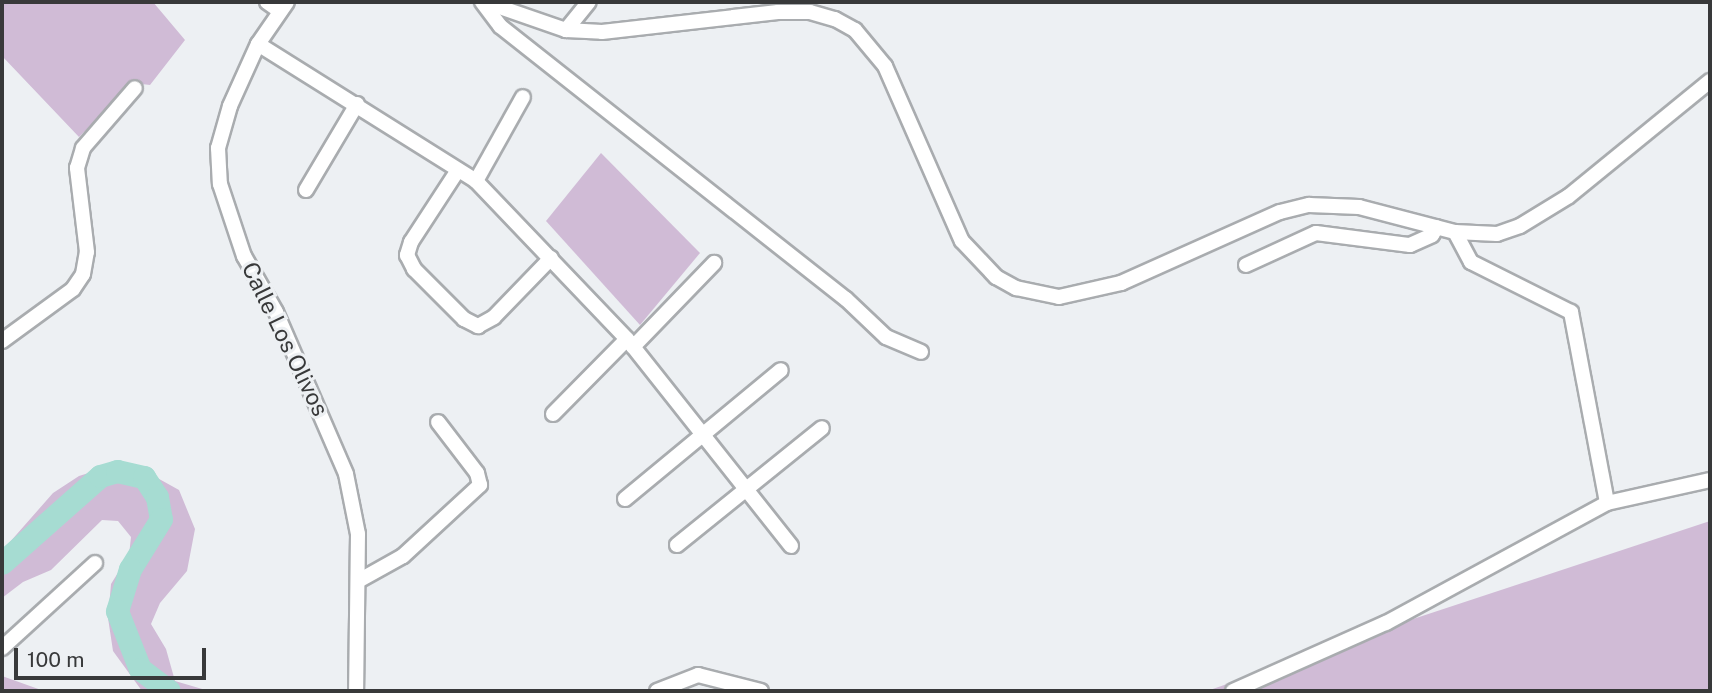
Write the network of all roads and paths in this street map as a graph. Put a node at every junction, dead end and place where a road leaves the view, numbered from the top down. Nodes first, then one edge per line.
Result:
1 (267, 2) edge
2 (483, 2) edge
3 (589, 2) edge
4 (283, 6) edge
5 (566, 30) junction
6 (258, 44) junction
7 (1710, 81) edge
8 (135, 88) dead end
9 (523, 97) dead end
10 (356, 104) junction
11 (458, 170) junction
12 (475, 181) junction
13 (306, 190) dead end
14 (1437, 227) junction
15 (1455, 232) junction
16 (551, 258) junction
17 (714, 263) dead end
18 (1245, 265) dead end
19 (2, 341) edge
20 (630, 343) junction
21 (921, 352) dead end
22 (781, 370) dead end
23 (553, 414) dead end
24 (438, 422) dead end
25 (822, 428) dead end
26 (702, 434) junction
27 (1710, 480) edge
28 (746, 490) junction
29 (625, 499) dead end
30 (1607, 503) junction
31 (677, 545) dead end
32 (791, 546) dead end
33 (95, 563) dead end
34 (360, 580) junction
35 (2, 648) edge
36 (356, 691) edge
37 (657, 691) edge
38 (761, 691) edge
39 (1233, 691) edge

1 - 4 street
2 - 5 street
2 - 21 street
3 - 5 street
4 - 6 street, Calle Los Olivos
5 - 14 street
6 - 10 street
6 - 34 street, Calle Los Olivos
7 - 15 street
8 - 19 street
9 - 12 street
10 - 11 street
10 - 13 street
11 - 12 street
11 - 16 street
12 - 16 street
14 - 15 street
14 - 18 street
15 - 30 street
16 - 20 street
17 - 20 street
20 - 23 street
20 - 26 street
22 - 26 street
24 - 34 street
25 - 28 street
26 - 28 street
26 - 29 street
27 - 30 street
28 - 31 street
28 - 32 street
30 - 39 street
33 - 35 street
34 - 36 street, Calle Los Olivos
37 - 38 street

